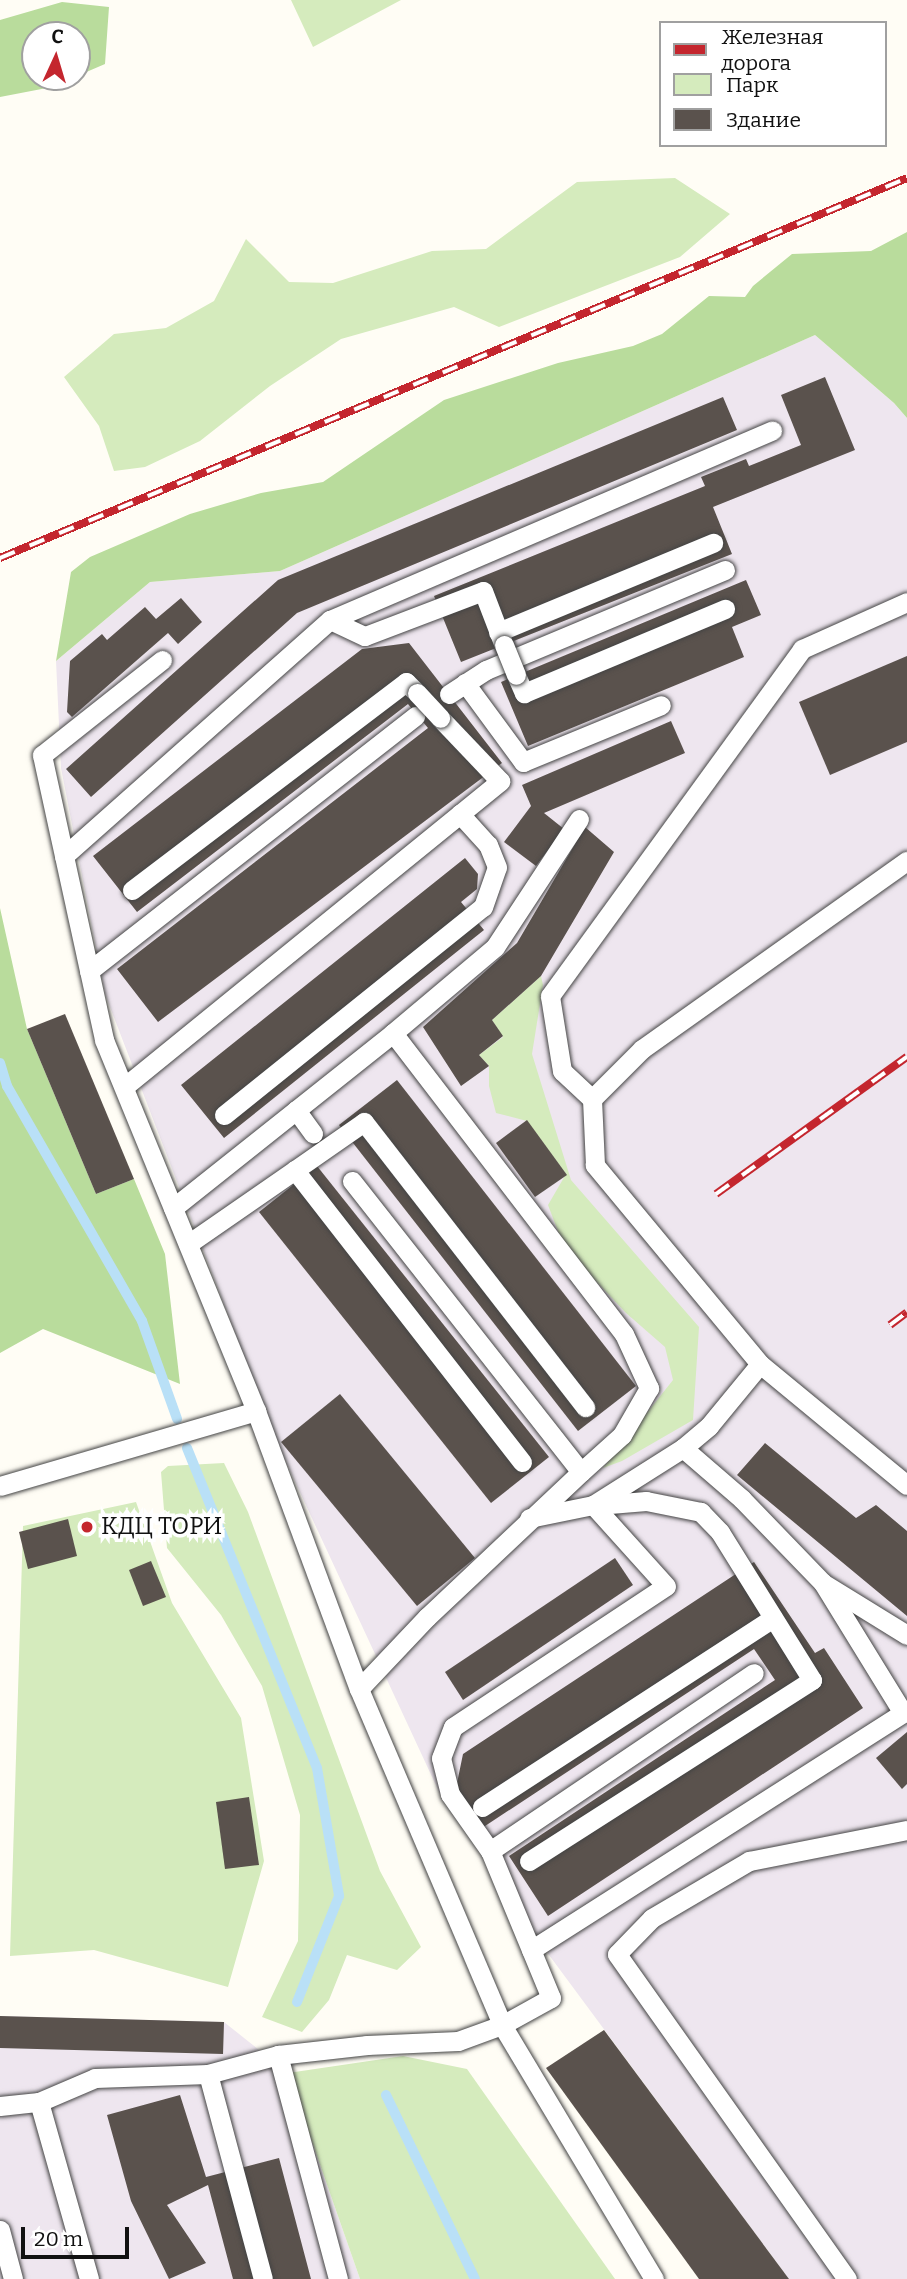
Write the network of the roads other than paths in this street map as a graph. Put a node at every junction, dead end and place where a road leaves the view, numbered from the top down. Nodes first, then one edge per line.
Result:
1 (772, 431) dead end
2 (713, 543) dead end
3 (725, 570) dead end
4 (907, 602) edge
5 (725, 609) dead end
6 (330, 620) junction
7 (501, 639) junction
8 (162, 660) dead end
9 (661, 705) dead end
10 (415, 716) dead end
11 (460, 814) junction
12 (579, 819) dead end
13 (64, 856) junction
14 (907, 861) edge
15 (132, 890) dead end
16 (89, 971) junction
17 (393, 1033) junction
18 (124, 1087) junction
19 (592, 1099) junction
20 (296, 1110) junction
21 (224, 1115) dead end
22 (313, 1133) dead end
23 (295, 1170) junction
24 (352, 1181) dead end
25 (173, 1208) junction
26 (187, 1244) junction
27 (760, 1364) junction
28 (585, 1407) dead end
29 (256, 1411) junction
30 (683, 1448) junction
31 (522, 1462) dead end
32 (581, 1472) junction
33 (907, 1485) edge
34 (0, 1486) edge
35 (593, 1505) junction
36 (529, 1518) junction
37 (823, 1583) junction
38 (773, 1618) junction
39 (907, 1635) edge
40 (754, 1673) dead end
41 (359, 1689) junction
42 (482, 1807) dead end
43 (907, 1830) edge
44 (490, 1851) junction
45 (529, 1861) dead end
46 (531, 1950) junction
47 (502, 2025) junction
48 (278, 2055) junction
49 (208, 2074) junction
50 (39, 2102) junction
51 (0, 2106) edge
52 (0, 2230) edge
53 (13, 2279) edge
54 (89, 2279) edge
55 (262, 2279) edge
56 (338, 2279) edge
57 (654, 2279) edge
58 (846, 2279) edge

1 - 6 lane
2 - 7 lane
3 - 9 lane
4 - 19 lane
5 - 7 lane, bridge
6 - 7 lane
6 - 13 lane
8 - 13 lane
10 - 16 lane
11 - 15 lane, bridge
11 - 18 lane
11 - 21 lane
12 - 17 lane
13 - 16 lane
14 - 19 lane
16 - 18 lane
17 - 20 lane
17 - 32 lane
18 - 25 lane
19 - 27 lane
20 - 22 lane
20 - 25 lane
23 - 26 lane
23 - 28 lane
23 - 31 lane
24 - 32 lane
25 - 26 lane
26 - 29 lane
27 - 30 lane
27 - 33 lane
29 - 34 lane
29 - 41 lane
30 - 35 lane
30 - 37 lane
32 - 36 lane
35 - 36 lane
35 - 38 lane
35 - 44 lane
36 - 41 lane
37 - 39 lane
37 - 46 lane
38 - 42 lane
38 - 45 lane
40 - 44 lane
41 - 47 lane
43 - 58 lane
44 - 46 lane
46 - 47 lane
47 - 48 lane
47 - 57 lane
48 - 49 lane
48 - 56 lane
49 - 50 lane
49 - 55 lane
50 - 51 lane
50 - 54 lane
52 - 53 lane

